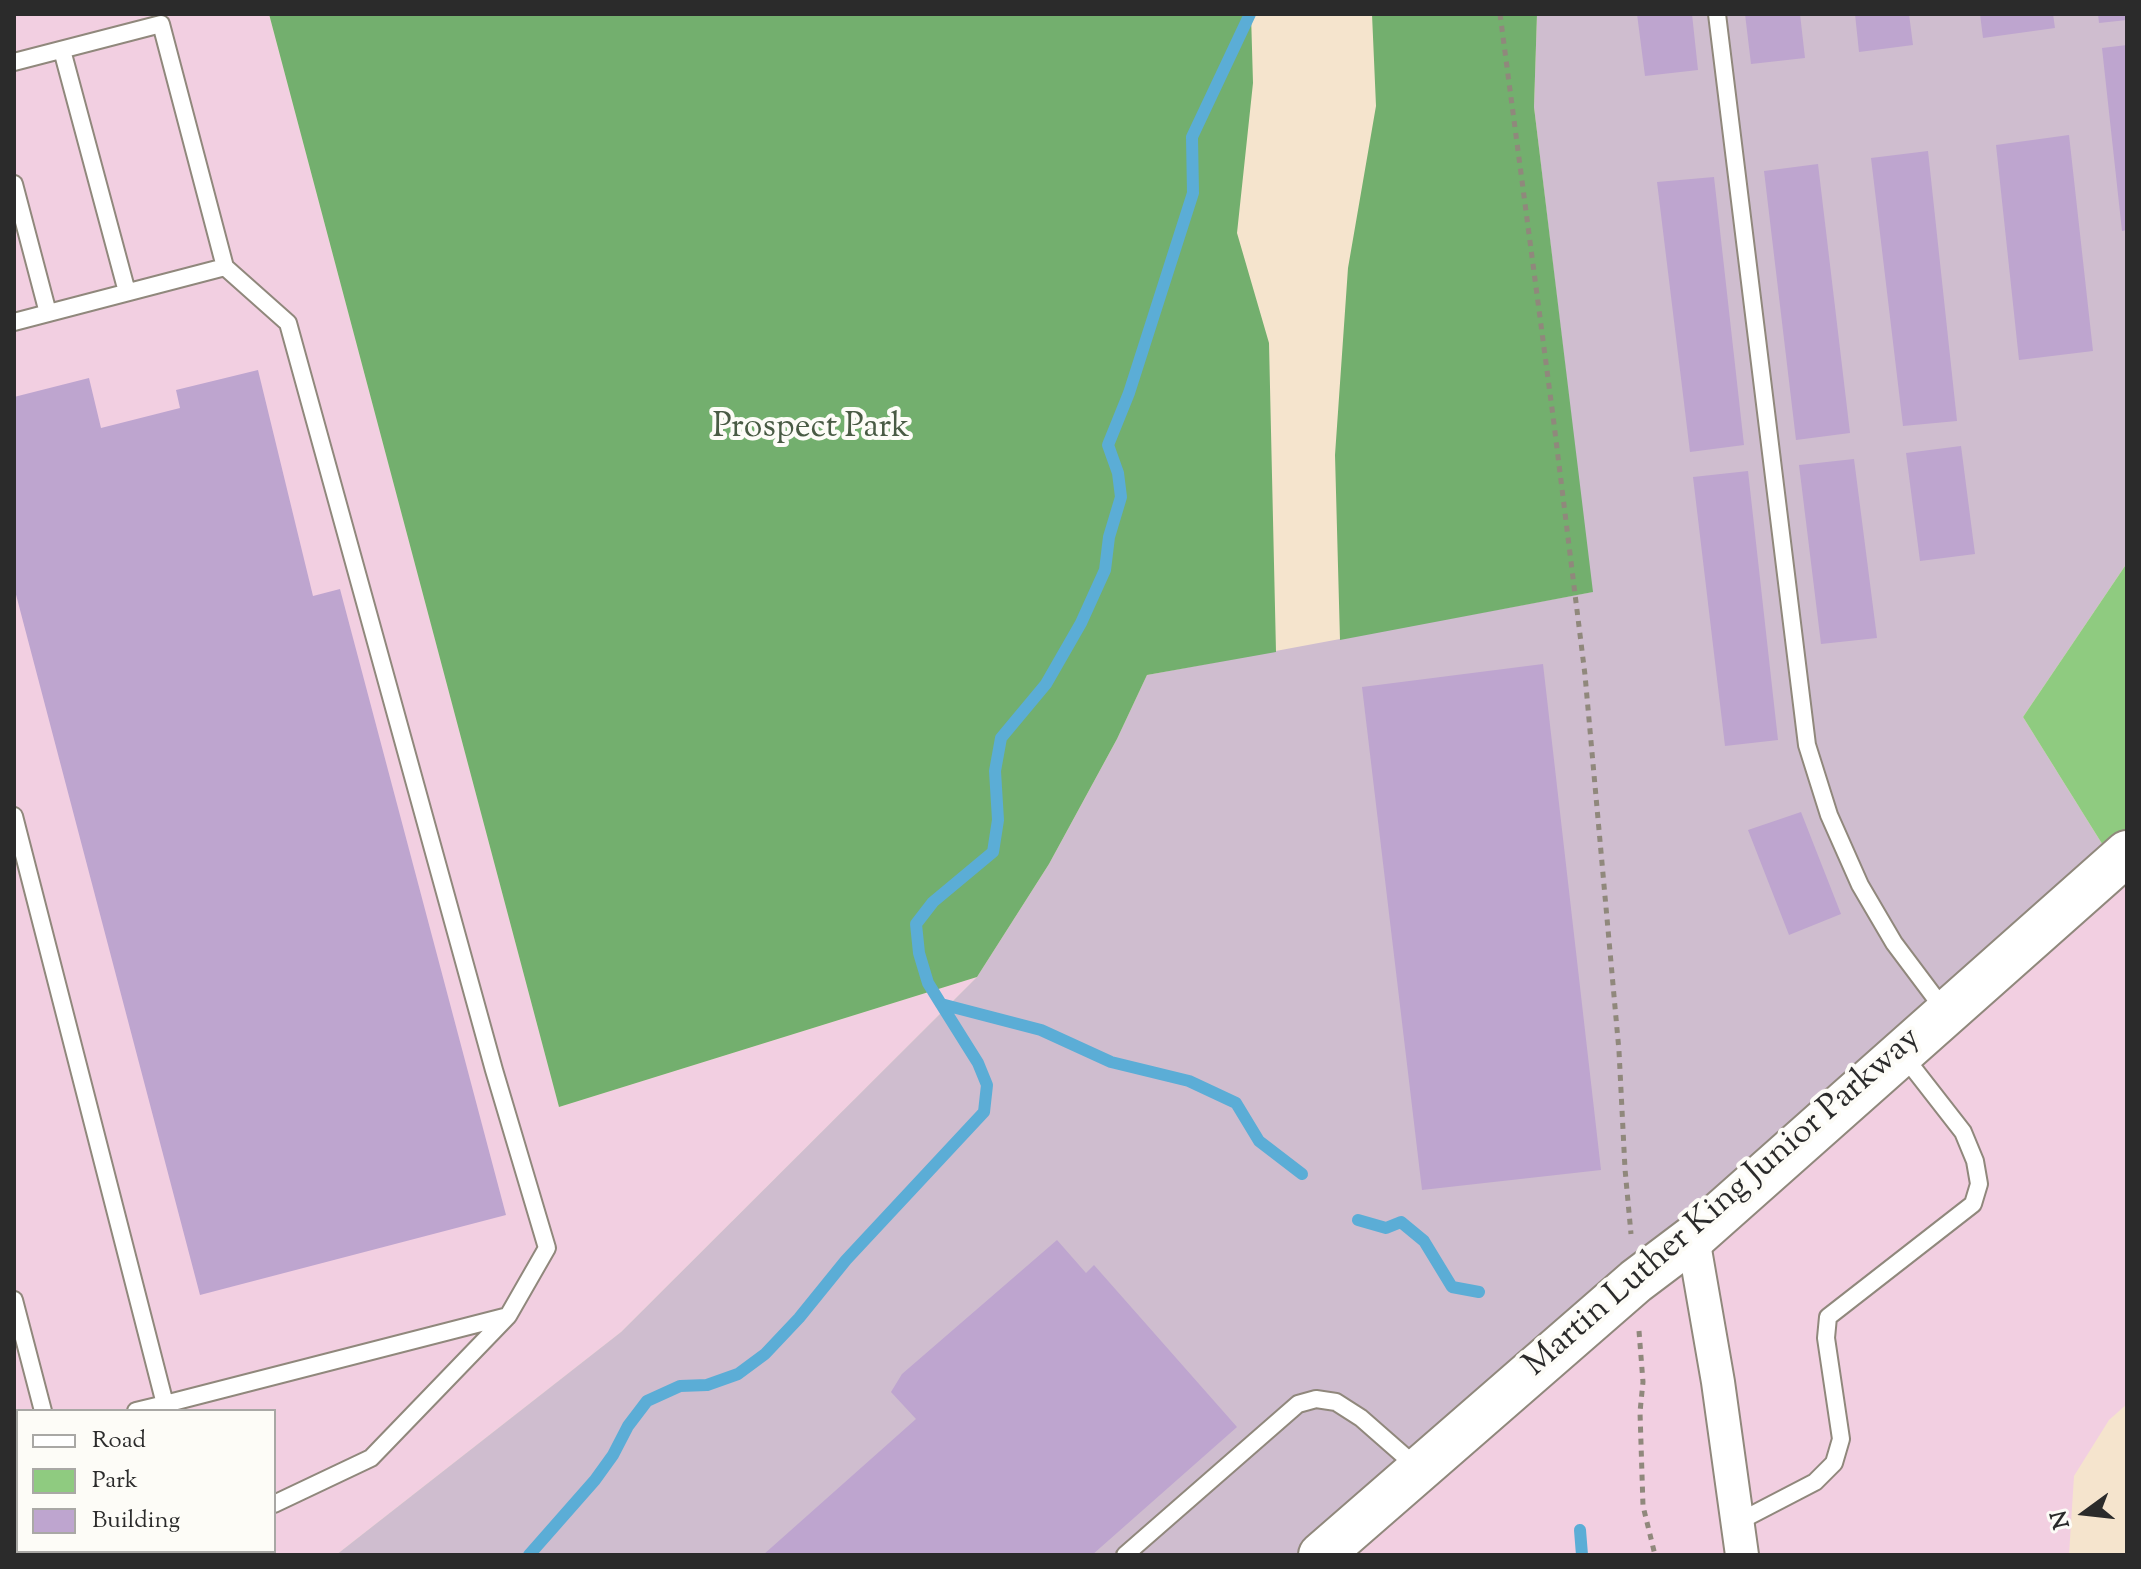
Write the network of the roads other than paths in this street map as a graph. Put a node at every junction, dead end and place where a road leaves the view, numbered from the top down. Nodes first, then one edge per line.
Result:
1 (1717, 14) edge
2 (62, 50) junction
3 (14, 62) edge
4 (14, 184) edge
5 (225, 267) junction
6 (127, 292) junction
7 (48, 313) junction
8 (14, 322) edge
9 (14, 816) edge
10 (2127, 853) edge
11 (1946, 1012) junction
12 (1901, 1052) junction
13 (1693, 1238) junction
14 (14, 1300) edge
15 (508, 1316) junction
16 (166, 1407) edge
17 (42, 1409) edge
18 (1419, 1469) junction
19 (276, 1503) edge
20 (1738, 1522) junction
21 (1125, 1555) edge
22 (1321, 1555) edge
23 (1742, 1555) edge

1 - 11 lane
2 - 3 lane
2 - 5 lane
2 - 6 lane
4 - 7 lane
5 - 6 lane
5 - 15 lane
6 - 7 lane
7 - 8 lane
9 - 16 lane
10 - 11 main road, Martin Luther King Junior Parkway
11 - 12 main road, Martin Luther King Junior Parkway
12 - 13 main road, Martin Luther King Junior Parkway
12 - 20 lane
13 - 18 main road, Martin Luther King Junior Parkway
13 - 20 street
14 - 17 lane
15 - 16 lane
15 - 19 lane
18 - 21 lane
18 - 22 main road, Martin Luther King Junior Parkway
20 - 23 street

